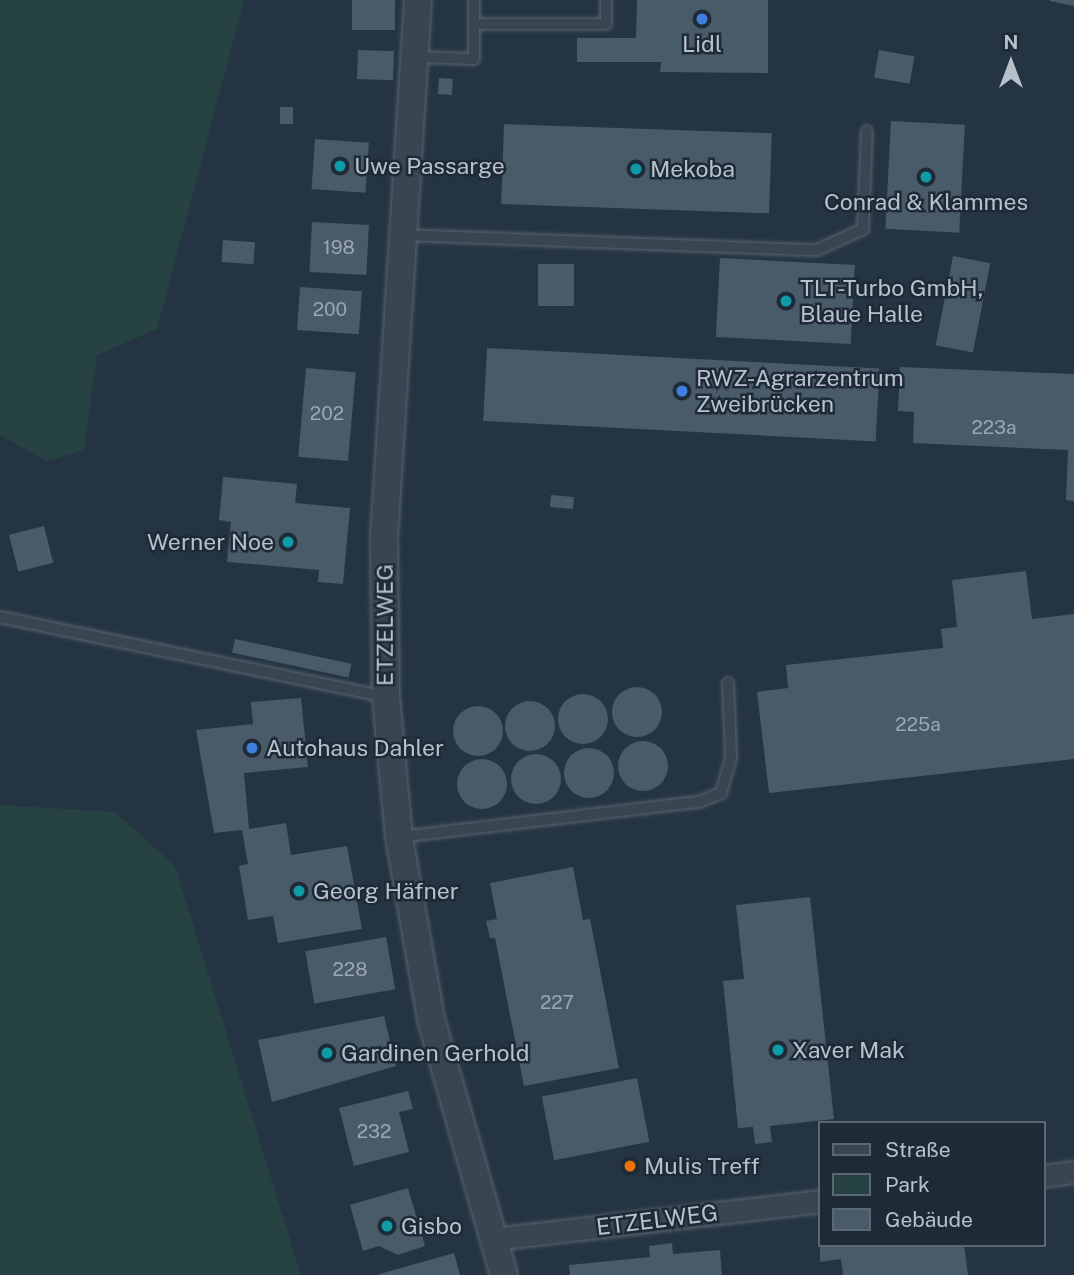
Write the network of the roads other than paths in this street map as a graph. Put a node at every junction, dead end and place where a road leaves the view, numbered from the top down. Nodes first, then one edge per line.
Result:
1 (418, 0) edge
2 (474, 0) edge
3 (606, 0) edge
4 (474, 24) junction
5 (413, 57) junction
6 (867, 131) dead end
7 (403, 236) junction
8 (0, 617) edge
9 (729, 683) dead end
10 (386, 698) junction
11 (399, 837) junction
12 (1074, 1172) edge
13 (1046, 1176) edge
14 (818, 1201) edge
15 (494, 1239) junction
16 (504, 1275) edge

1 - 5 street, ETZELWEG
2 - 4 lane
3 - 4 lane
4 - 5 lane
5 - 7 street, ETZELWEG
6 - 7 lane
7 - 10 street, ETZELWEG
8 - 10 lane
9 - 11 lane
10 - 11 street, ETZELWEG
11 - 15 street, ETZELWEG
12 - 13 street
14 - 15 street, ETZELWEG
15 - 16 street, ETZELWEG

